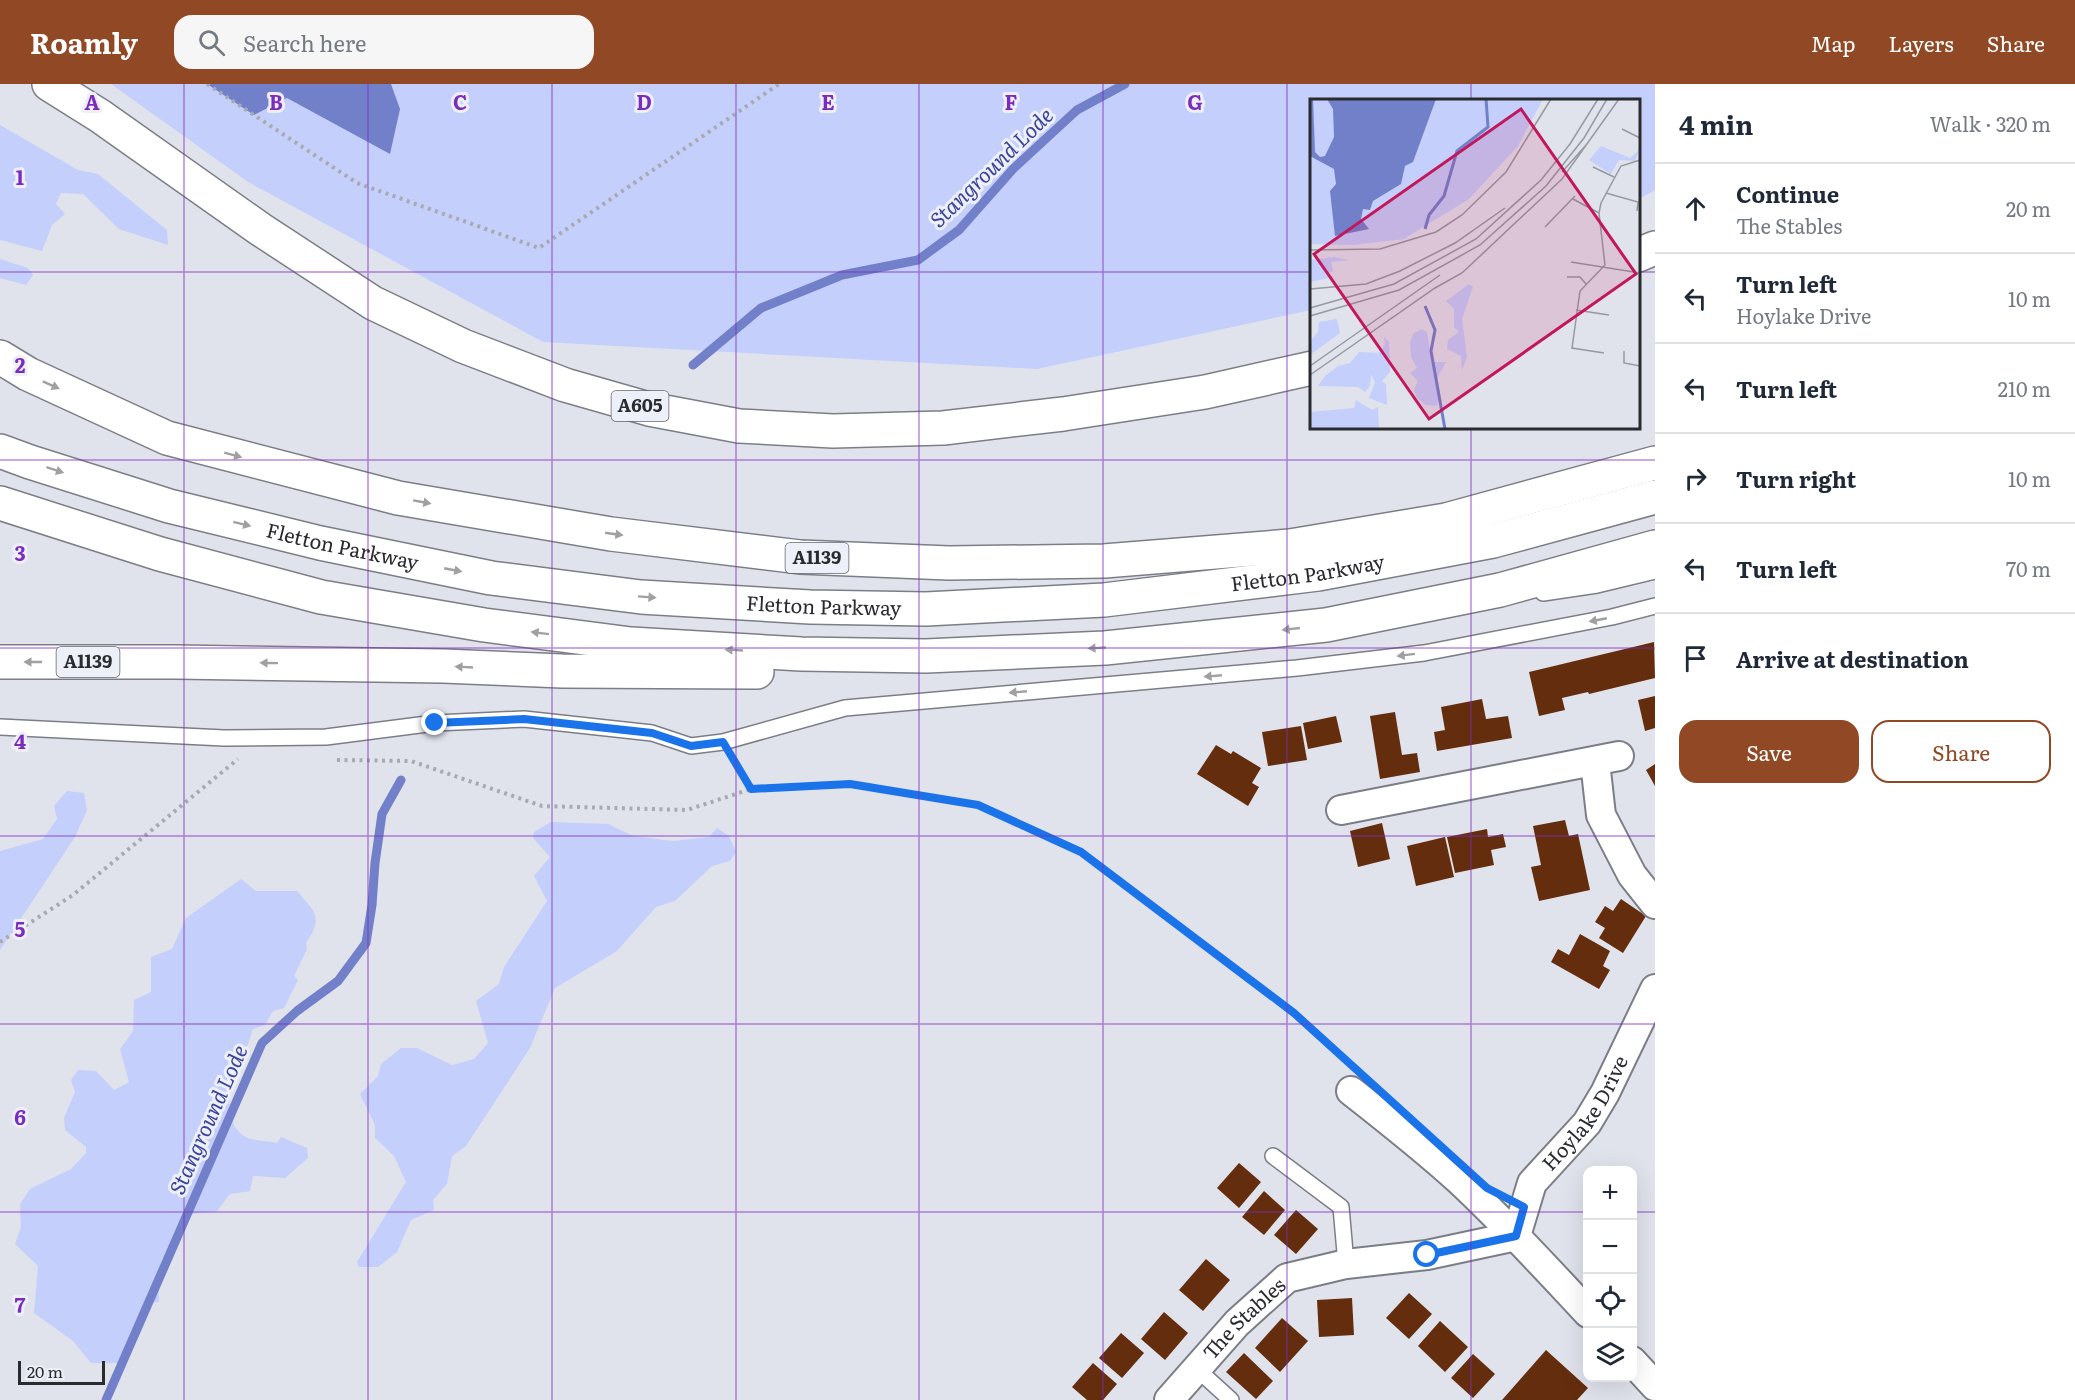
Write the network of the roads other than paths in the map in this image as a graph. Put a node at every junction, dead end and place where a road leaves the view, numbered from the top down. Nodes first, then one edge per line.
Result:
1 (49, 84) edge
2 (1655, 248) edge
3 (1640, 254) edge
4 (0, 357) edge
5 (1310, 368) edge
6 (0, 451) edge
7 (1655, 463) edge
8 (1655, 497) edge
9 (0, 503) edge
10 (1655, 547) edge
11 (1655, 571) edge
12 (1655, 606) edge
13 (1326, 625) junction
14 (926, 656) junction
15 (0, 662) edge
16 (0, 727) edge
17 (1341, 810) dead end
18 (1655, 904) edge
19 (1655, 989) edge
20 (1353, 1080) road end
21 (1273, 1156) dead end
22 (1516, 1236) junction
23 (1346, 1264) junction
24 (1583, 1309) edge
25 (1637, 1366) edge
26 (1197, 1368) junction
27 (1655, 1386) edge
28 (1169, 1400) edge
29 (1231, 1400) edge

1 - 5 main road, A605
2 - 3 main road
4 -> 7 main road, A1139
6 -> 8 main road, Fletton Parkway
14 -> 9 main road, A1139
10 - 13 main road, A1139
11 - 13 lane
12 -> 16 lane
13 -> 14 main road, A1139
14 -> 15 main road, A1139
17 - 18 street
19 - 22 street, Hoylake Drive
20 - 22 street
21 - 23 lane
22 - 23 street, The Stables
22 - 24 street
23 - 26 street, The Stables
25 - 27 street
26 - 28 street, The Stables
26 - 29 lane

